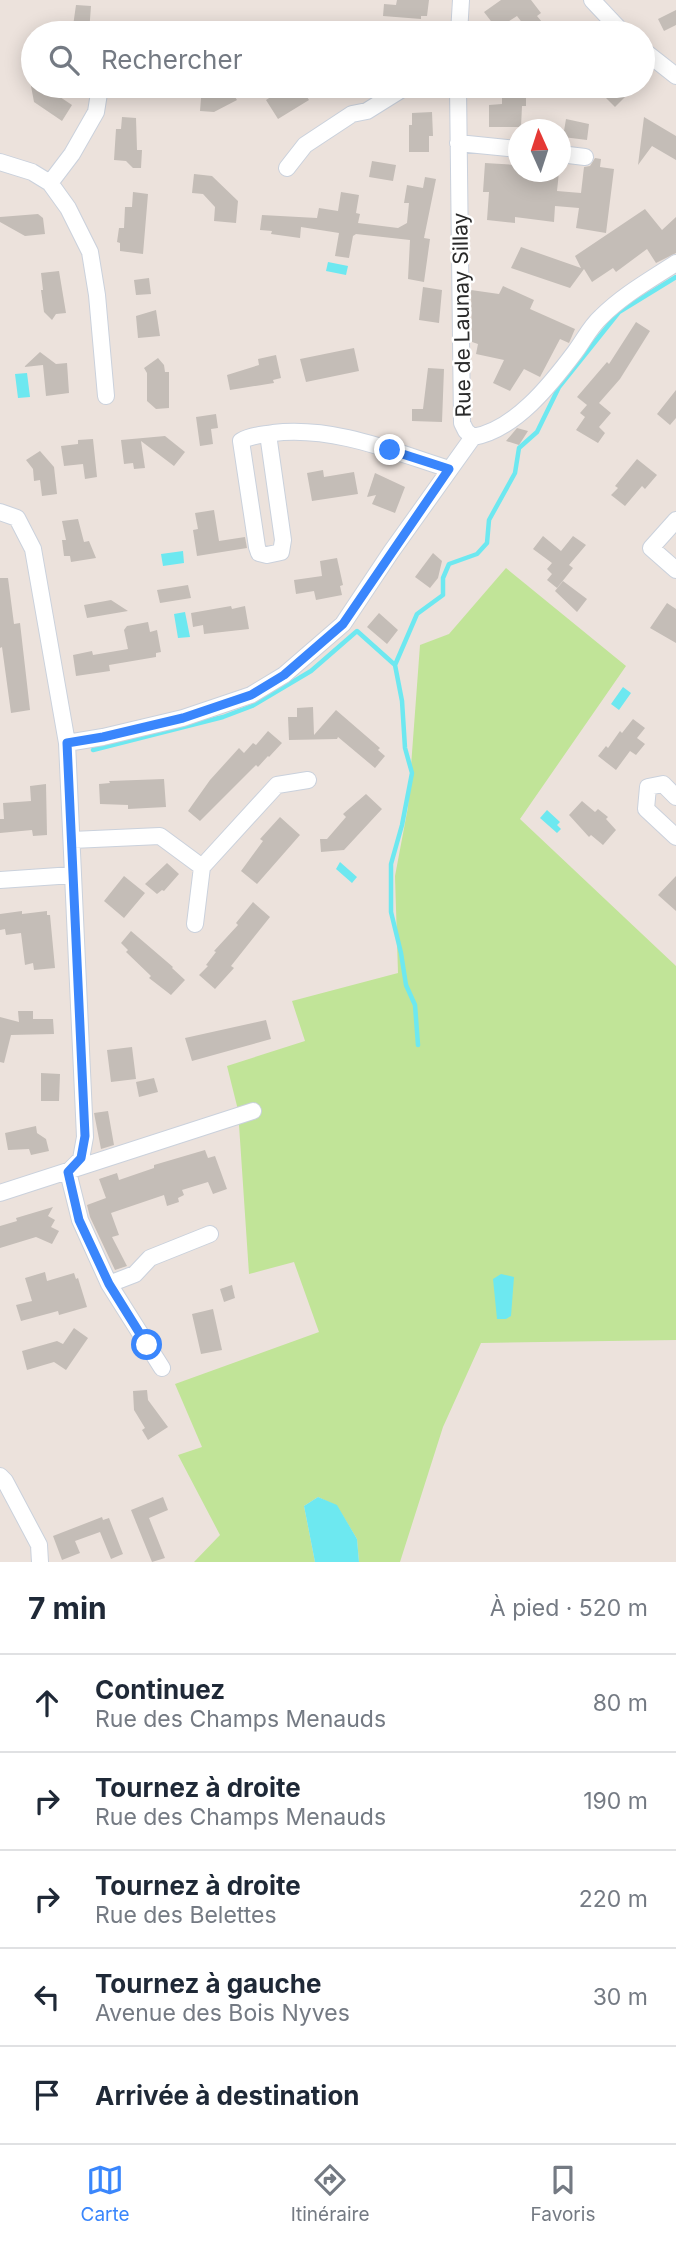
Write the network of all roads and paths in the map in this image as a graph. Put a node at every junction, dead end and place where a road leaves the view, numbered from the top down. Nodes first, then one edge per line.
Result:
1 (461, 0) edge
2 (592, 0) edge
3 (460, 21) edge
4 (612, 21) edge
5 (655, 59) edge
6 (676, 76) edge
7 (98, 98) edge
8 (388, 98) edge
9 (458, 98) edge
10 (458, 143) junction
11 (508, 148) edge
12 (571, 155) edge
13 (585, 157) dead end
14 (0, 162) edge
15 (287, 168) dead end
16 (50, 183) junction
17 (676, 263) edge
18 (106, 396) dead end
19 (268, 434) junction
20 (473, 437) junction
21 (449, 469) junction
22 (0, 512) edge
23 (676, 520) edge
24 (676, 568) edge
25 (67, 743) junction
26 (308, 780) dead end
27 (676, 797) edge
28 (676, 837) edge
29 (72, 840) junction
30 (202, 867) junction
31 (73, 875) junction
32 (0, 880) edge
33 (195, 924) dead end
34 (254, 1111) dead end
35 (68, 1172) junction
36 (0, 1193) edge
37 (211, 1234) dead end
38 (109, 1284) junction
39 (162, 1368) dead end
40 (0, 1476) edge
41 (40, 1562) edge

1 - 3 street
2 - 4 street
5 - 6 street
7 - 16 street
8 - 15 street
9 - 10 street, Rue de Launay Sillay
10 - 11 street
10 - 20 street, Rue de Launay Sillay
12 - 13 street
14 - 16 street
16 - 18 street
17 - 20 street, Rue de Launay Sillay
19 - 19 street
19 - 21 street
20 - 21 street
21 - 25 street
22 - 25 street
23 - 24 street
25 - 29 street
26 - 30 street
27 - 28 street
29 - 30 street
29 - 31 street
30 - 33 street
31 - 32 street
31 - 35 street
34 - 35 street
35 - 36 street
35 - 38 street
37 - 38 street
38 - 39 street
40 - 41 street

